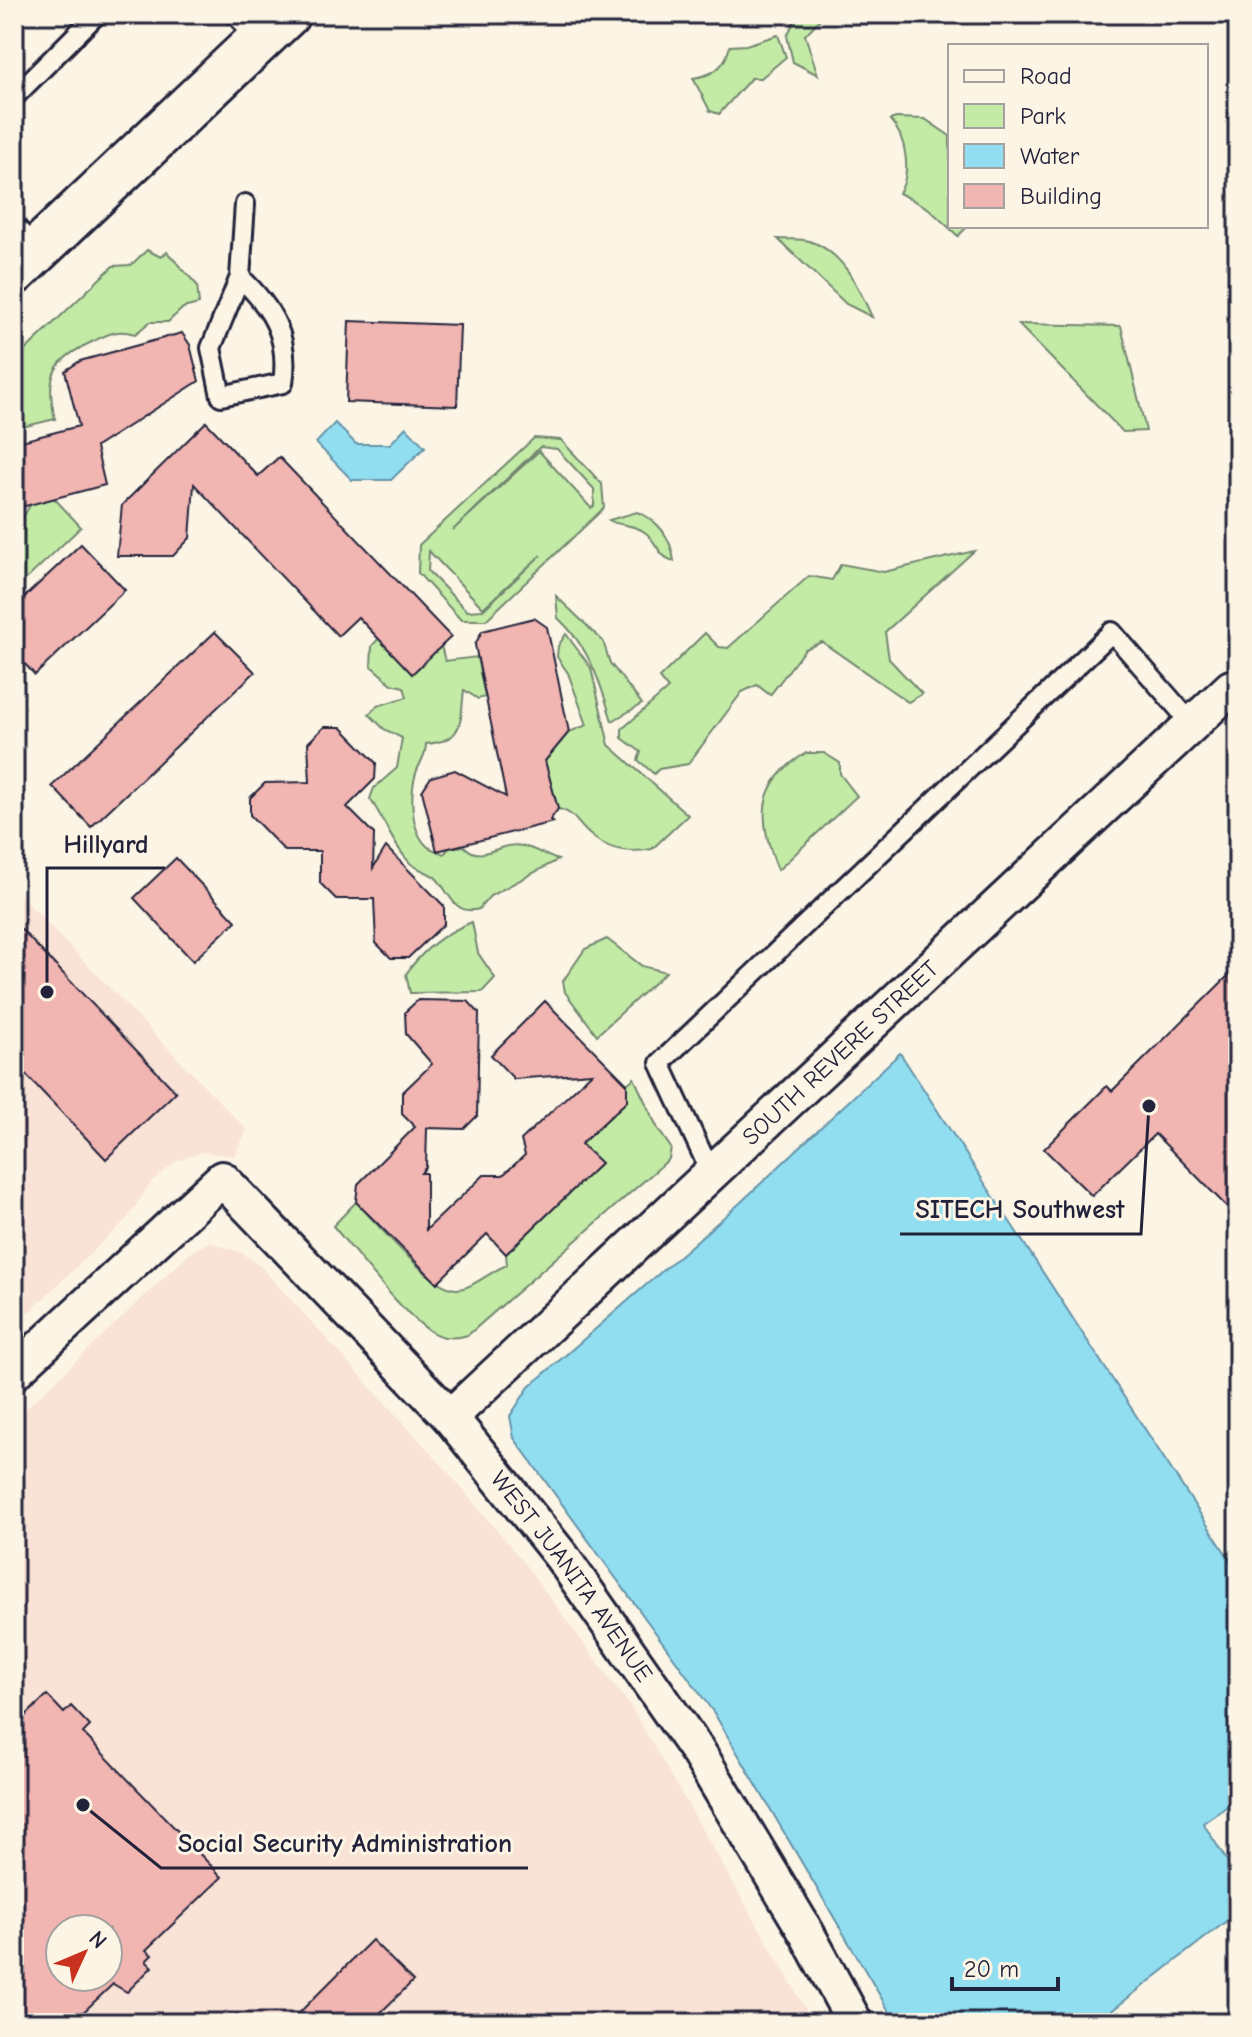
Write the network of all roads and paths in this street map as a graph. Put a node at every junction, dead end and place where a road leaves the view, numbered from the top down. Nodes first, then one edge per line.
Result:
1 (97, 14) edge
2 (260, 23) edge
3 (14, 97) edge
4 (245, 204) dead end
5 (22, 249) edge
6 (240, 277) junction
7 (1235, 692) edge
8 (1192, 724) junction
9 (711, 1173) junction
10 (14, 1372) edge
11 (450, 1417) junction
12 (855, 2023) edge

1 - 3 lane
2 - 5 street
4 - 6 lane
6 - 6 lane
7 - 8 street, SOUTH REVERE STREET
8 - 9 street, SOUTH REVERE STREET
8 - 9 lane
9 - 11 street, SOUTH REVERE STREET
10 - 11 street, WEST JUANITA AVENUE
11 - 12 street, WEST JUANITA AVENUE

